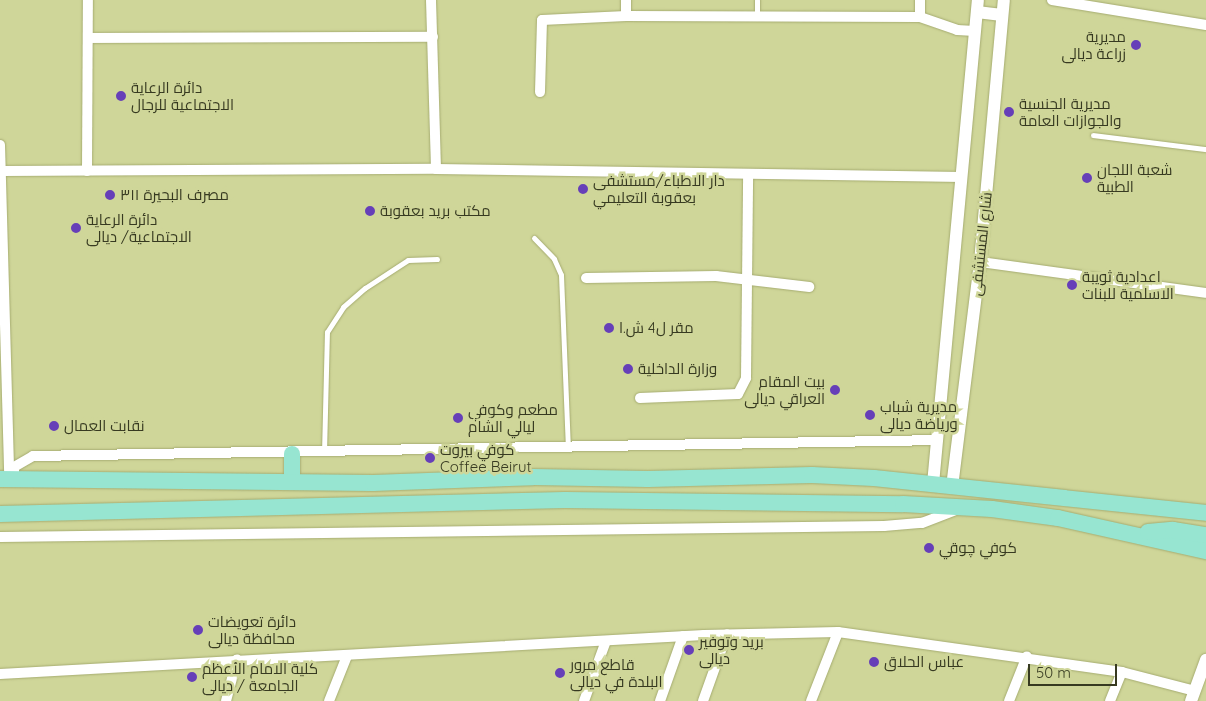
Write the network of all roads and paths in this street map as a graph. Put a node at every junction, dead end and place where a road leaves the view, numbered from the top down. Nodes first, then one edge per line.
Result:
1 (88, 0) edge
2 (431, 0) edge
3 (626, 0) edge
4 (757, 0) edge
5 (920, 0) edge
6 (1004, 0) edge
7 (1052, 0) edge
8 (1090, 3) edge
9 (978, 6) edge
10 (1002, 15) junction
11 (626, 16) junction
12 (757, 17) junction
13 (920, 17) junction
14 (1206, 25) edge
15 (975, 32) junction
16 (432, 37) junction
17 (88, 38) junction
18 (540, 92) dead end
19 (1093, 135) dead end
20 (0, 145) edge
21 (1206, 148) edge
22 (436, 169) junction
23 (1, 171) edge
24 (87, 172) junction
25 (748, 174) junction
26 (962, 178) junction
27 (534, 238) dead end
28 (437, 259) dead end
29 (980, 262) junction
30 (586, 278) dead end
31 (745, 280) junction
32 (808, 287) dead end
33 (1206, 294) edge
34 (942, 385) junction
35 (965, 388) junction
36 (640, 398) dead end
37 (937, 440) junction
38 (568, 448) junction
39 (324, 453) junction
40 (292, 454) junction
41 (8, 478) edge
42 (292, 482) junction
43 (933, 484) junction
44 (952, 487) junction
45 (962, 507) junction
46 (1206, 513) edge
47 (0, 514) edge
48 (0, 537) edge
49 (1204, 548) edge
50 (838, 632) junction
51 (726, 634) junction
52 (683, 636) junction
53 (606, 641) junction
54 (347, 656) junction
55 (1027, 656) junction
56 (237, 659) junction
57 (1206, 660) edge
58 (1122, 672) junction
59 (0, 674) edge
60 (1193, 696) edge
61 (226, 701) edge
62 (329, 701) edge
63 (584, 701) edge
64 (660, 701) edge
65 (704, 701) edge
66 (811, 701) edge
67 (1009, 701) edge
68 (1110, 701) edge

1 - 17 street
2 - 16 street
3 - 11 street
4 - 12 lane
5 - 13 street
6 - 10 street, شارع المستشفى
7 - 8 street
8 - 14 street
9 - 10 street
9 - 15 street, شارع المستشفى
10 - 29 street, شارع المستشفى
11 - 12 street
11 - 18 street
12 - 13 street
13 - 15 street
15 - 26 street, شارع المستشفى
16 - 17 street
16 - 22 street
17 - 24 street
19 - 21 lane
20 - 23 street
22 - 24 street
22 - 25 street
23 - 24 street
23 - 41 street
25 - 26 street
25 - 31 street
26 - 34 street, شارع المستشفى
27 - 38 lane
28 - 39 lane
29 - 33 street
29 - 35 street, شارع المستشفى
30 - 31 street
31 - 32 street
31 - 36 street
34 - 35 street
34 - 37 street, شارع المستشفى
35 - 44 street, شارع المستشفى
37 - 38 street
37 - 43 street, شارع المستشفى
38 - 39 street
39 - 40 street
40 - 41 street
40 - 42 main road
41 - 42 main road
42 - 43 main road
43 - 44 main road
44 - 46 main road
45 - 47 main road
45 - 48 street
45 - 49 main road
50 - 51 street
50 - 55 street
50 - 66 street
51 - 52 street
51 - 65 street
52 - 53 street
52 - 64 street
53 - 54 street
53 - 63 street
54 - 56 street
54 - 62 street
55 - 58 street
55 - 67 street
56 - 59 street
56 - 61 street
57 - 60 street
58 - 60 street
58 - 68 street

